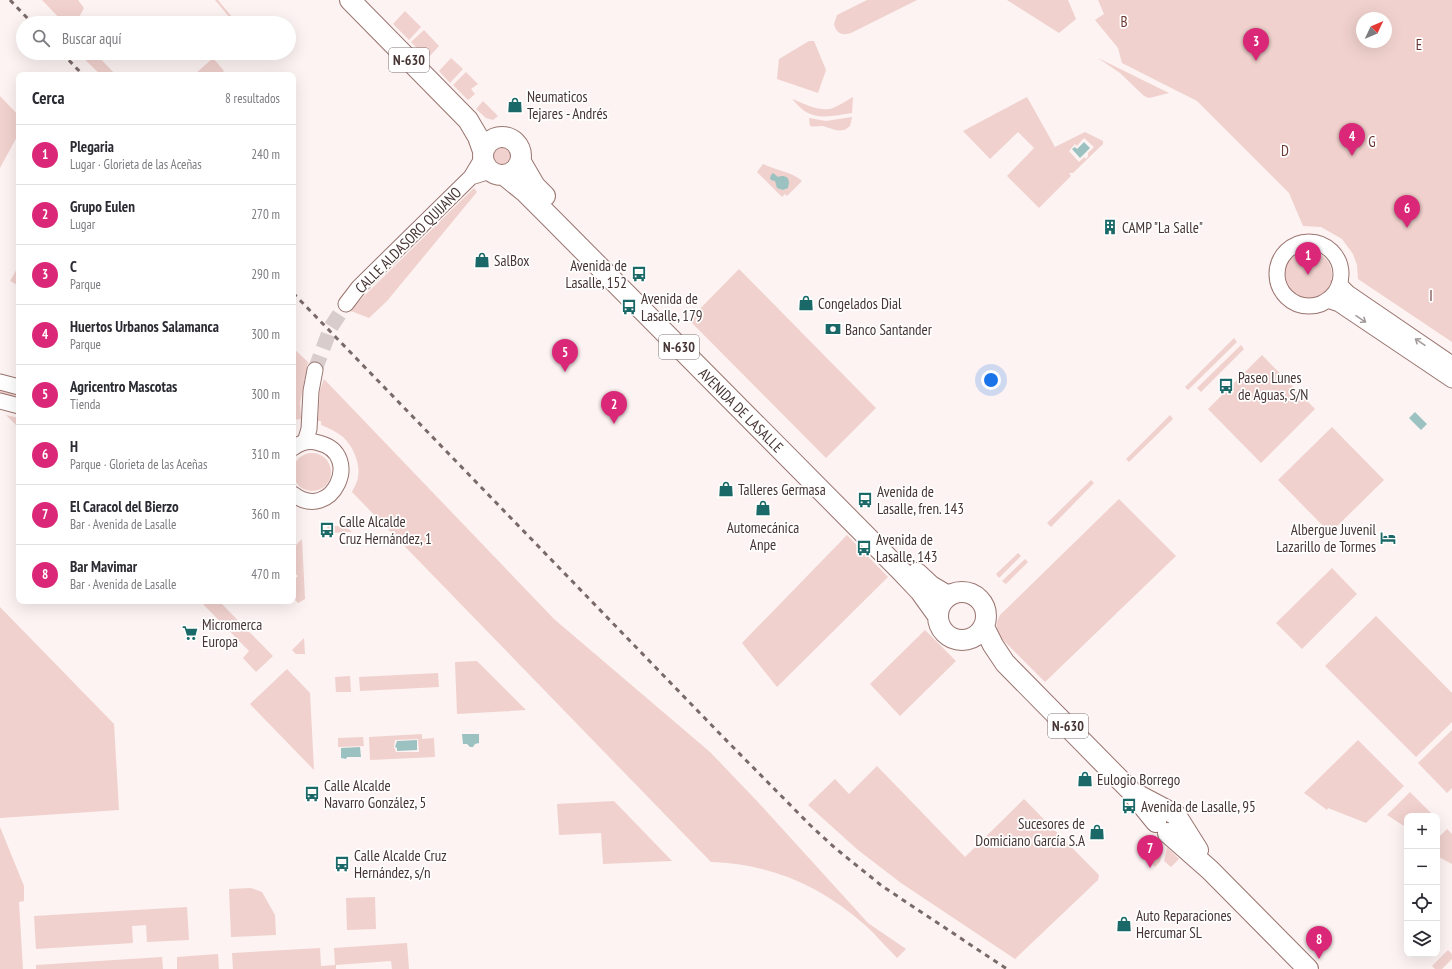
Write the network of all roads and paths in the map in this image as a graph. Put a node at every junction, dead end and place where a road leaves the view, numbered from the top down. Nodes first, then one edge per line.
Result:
1 (350, 0) edge
2 (468, 120) junction
3 (503, 136) junction
4 (521, 162) junction
5 (490, 164) junction
6 (1339, 284) junction
7 (1327, 300) junction
8 (346, 304) tunnel mouth
9 (1452, 364) edge
10 (315, 370) tunnel mouth
11 (1452, 380) edge
12 (0, 382) edge
13 (16, 386) edge
14 (0, 401) edge
15 (16, 405) edge
16 (305, 440) edge
17 (296, 496) edge
18 (948, 596) junction
19 (938, 616) junction
20 (984, 627) junction
21 (962, 640) junction
22 (1005, 664) junction
23 (1308, 969) edge

1 - 2 highway, AVENIDA DE LASALLE / N-630
2 - 3 highway, AVENIDA DE LASALLE / N-630
2 - 5 highway, AVENIDA DE LASALLE / N-630
3 - 4 highway, N-630
3 - 5 highway
4 - 5 highway
4 - 18 highway, AVENIDA DE LASALLE / N-630
5 - 8 main road, CALLE ALDASORO QUIJANO
5 - 19 highway, AVENIDA DE LASALLE / N-630
6 - 7 main road
6 - 7 main road
9 -> 6 main road
7 -> 11 main road
10 - 16 main road
12 - 13 main road
14 - 15 main road
16 - 17 main road
18 - 19 highway
18 - 20 highway, N-630
19 - 21 highway, N-630
20 - 21 highway
20 - 22 highway, N-630
21 - 22 highway, N-630
22 - 23 highway, N-630

